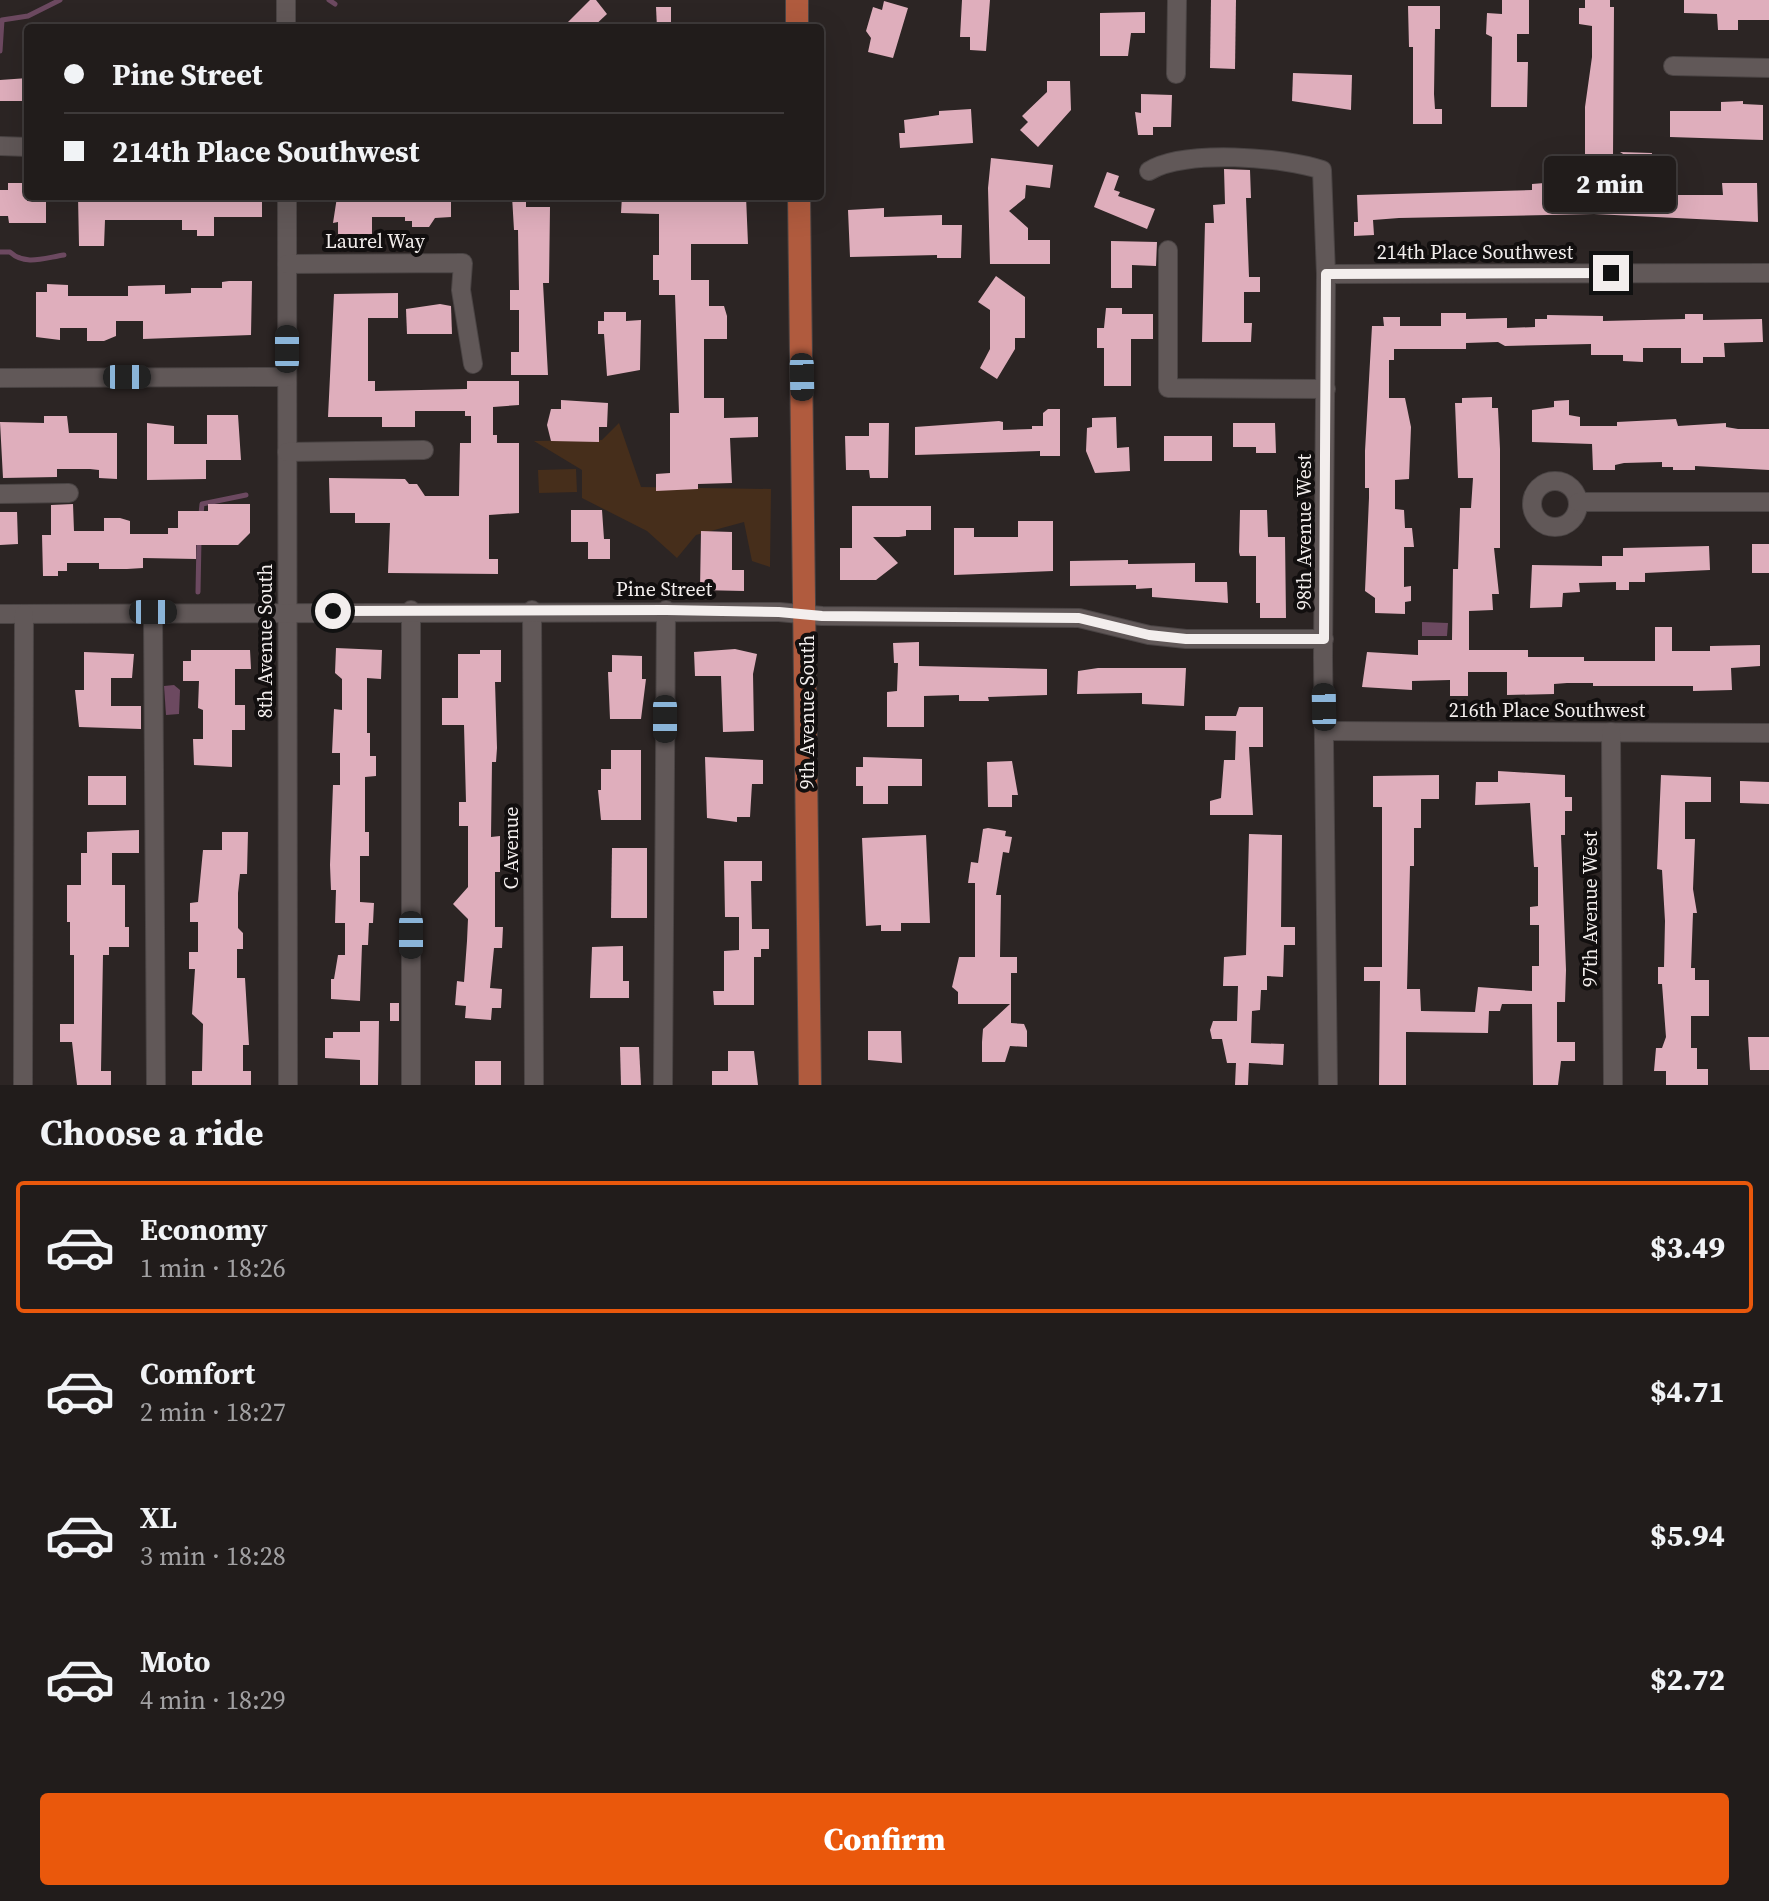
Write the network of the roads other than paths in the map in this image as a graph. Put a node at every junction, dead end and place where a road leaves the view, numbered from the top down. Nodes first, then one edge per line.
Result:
1 (286, 0) edge
2 (797, 0) edge
3 (1177, 0) edge
4 (286, 24) edge
5 (797, 24) edge
6 (1673, 66) dead end
7 (1769, 68) edge
8 (1176, 74) dead end
9 (0, 146) edge
10 (24, 147) edge
11 (1149, 171) dead end
12 (287, 200) edge
13 (799, 200) edge
14 (1168, 250) dead end
15 (287, 264) junction
16 (1769, 273) edge
17 (1326, 274) junction
18 (473, 364) dead end
19 (287, 377) junction
20 (0, 378) edge
21 (1326, 389) junction
22 (424, 450) dead end
23 (287, 452) junction
24 (69, 493) dead end
25 (0, 494) edge
26 (1578, 502) dead end
27 (1769, 502) edge
28 (411, 610) junction
29 (532, 610) junction
30 (666, 610) junction
31 (287, 611) junction
32 (153, 612) junction
33 (0, 614) edge
34 (24, 614) junction
35 (806, 615) junction
36 (1324, 639) junction
37 (1324, 731) junction
38 (1611, 732) junction
39 (1769, 733) edge
40 (23, 1085) edge
41 (156, 1085) edge
42 (288, 1085) edge
43 (411, 1085) edge
44 (534, 1085) edge
45 (663, 1085) edge
46 (810, 1085) edge
47 (1328, 1085) edge
48 (1613, 1085) edge

1 - 4 street
2 - 5 main road
3 - 8 street
6 - 7 street
9 - 10 street
11 - 17 street, 98th Avenue West
12 - 15 street, 8th Avenue South
13 - 35 main road, 9th Avenue South
14 - 21 street
15 - 18 street, Laurel Way
15 - 19 street, 8th Avenue South
16 - 17 street, 214th Place Southwest
17 - 21 street, 98th Avenue West
19 - 20 street
19 - 23 street, 8th Avenue South
21 - 36 street, 98th Avenue West
22 - 23 street
23 - 31 street, 8th Avenue South
24 - 25 street
26 - 27 street
28 - 29 street, Pine Street
28 - 31 street, Pine Street
28 - 43 street
29 - 30 street, Pine Street
29 - 44 street, C Avenue
30 - 35 street, Pine Street
30 - 45 street
31 - 32 street, Pine Street
31 - 42 street, 8th Avenue South
32 - 34 street, Pine Street
32 - 41 street
33 - 34 street, Pine Street
34 - 40 street
35 - 36 street, Pine Street
35 - 46 main road, 9th Avenue South
36 - 37 street, 98th Avenue West
37 - 38 street, 216th Place Southwest
37 - 47 street, 98th Avenue West
38 - 39 street, 216th Place Southwest
38 - 48 street, 97th Avenue West

